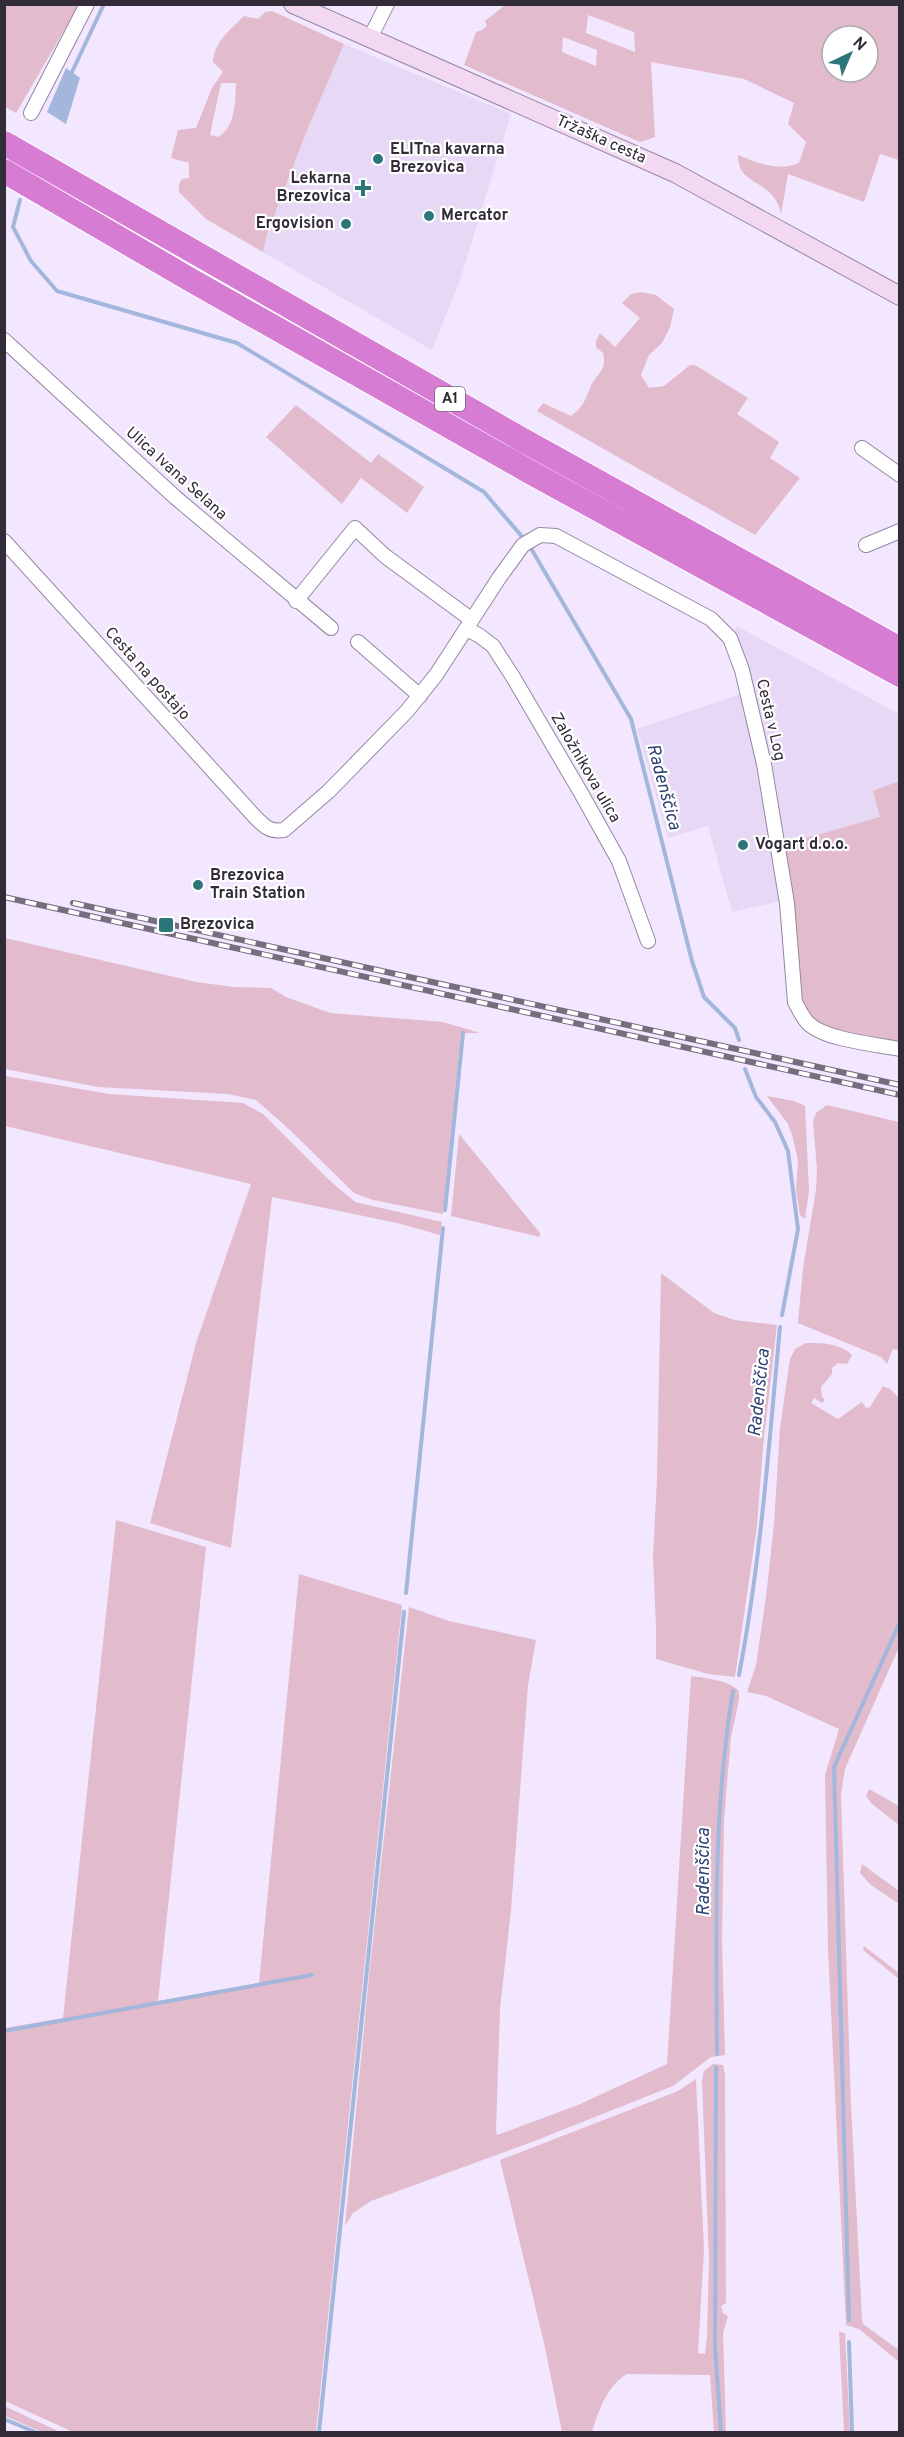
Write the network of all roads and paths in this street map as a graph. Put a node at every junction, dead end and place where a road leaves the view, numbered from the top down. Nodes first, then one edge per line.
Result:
1 (87, 4) edge
2 (293, 4) edge
3 (387, 4) edge
4 (370, 38) junction
5 (31, 112) dead end
6 (4, 143) edge
7 (4, 171) edge
8 (900, 296) edge
9 (4, 340) edge
10 (862, 448) dead end
11 (900, 475) edge
12 (900, 531) edge
13 (4, 541) edge
14 (866, 545) dead end
15 (296, 601) junction
16 (469, 625) junction
17 (331, 628) dead end
18 (358, 642) dead end
19 (900, 649) edge
20 (853, 651) junction
21 (900, 675) edge
22 (900, 689) edge
23 (420, 696) junction
24 (648, 941) dead end
25 (900, 1049) edge

1 - 5 street
2 - 4 main road, Tržaška cesta
3 - 4 street
4 - 8 main road, Tržaška cesta
6 - 19 highway, A1
7 - 20 highway, A1
9 - 15 street, Ulica Ivana Selana
10 - 11 street
12 - 14 street
13 - 23 street, Cesta na postajo
15 - 16 street, Založnikova ulica
15 - 17 street, Ulica Ivana Selana
16 - 23 street
16 - 24 street, Založnikova ulica
16 - 25 street, Cesta v Log
18 - 23 street
20 - 21 highway, A1
20 - 22 highway

